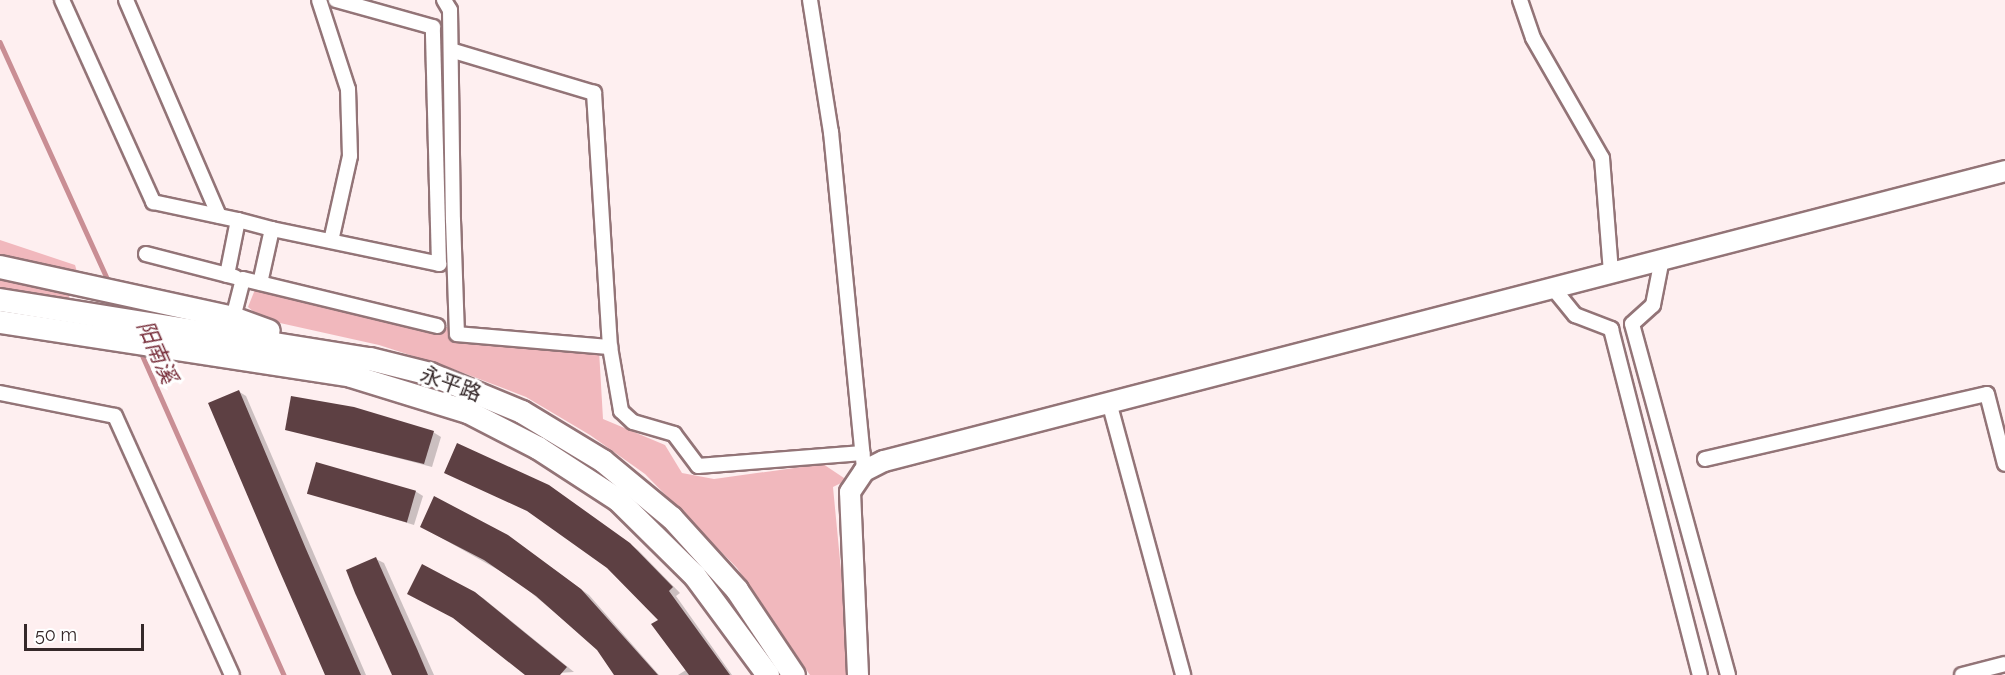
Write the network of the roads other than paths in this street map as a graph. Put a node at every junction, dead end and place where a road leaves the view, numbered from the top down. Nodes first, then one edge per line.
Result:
1 (62, 0) edge
2 (126, 0) edge
3 (319, 0) edge
4 (336, 0) edge
5 (444, 0) edge
6 (810, 0) edge
7 (1520, 0) edge
8 (451, 50) junction
9 (2005, 171) edge
10 (219, 216) junction
11 (238, 220) junction
12 (272, 229) junction
13 (331, 241) junction
14 (146, 254) dead end
15 (1662, 260) junction
16 (0, 267) edge
17 (1611, 273) junction
18 (226, 275) junction
19 (243, 279) junction
20 (260, 283) junction
21 (1553, 288) junction
22 (0, 300) edge
23 (233, 318) junction
24 (0, 322) edge
25 (436, 326) dead end
26 (300, 345) junction
27 (610, 347) junction
28 (0, 393) edge
29 (1108, 402) junction
30 (1705, 459) dead end
31 (863, 462) junction
32 (2005, 464) edge
33 (2005, 664) edge
34 (232, 675) edge
35 (768, 675) edge
36 (794, 675) edge
37 (858, 675) edge
38 (1183, 675) edge
39 (1700, 675) edge
40 (1728, 675) edge
41 (1962, 675) edge

1 - 10 street
2 - 10 street
3 - 13 street
4 - 13 street
5 - 8 street
6 - 31 street
7 - 17 street
8 - 27 street
8 - 27 street
9 - 15 street
10 - 11 street
11 - 12 street
11 - 18 street
12 - 13 street
12 - 20 street
14 - 18 street
15 - 17 street
15 - 40 street
16 - 23 main road
17 - 21 street
18 - 19 street
19 - 20 street
19 - 23 street
20 - 25 street
21 - 29 street
21 - 39 street
22 - 26 main road, 永平路
23 - 26 main road
24 - 35 main road, 永平路
26 - 36 main road, 永平路
27 - 31 street
28 - 34 street
29 - 31 street
29 - 38 street
30 - 32 street
31 - 37 street
33 - 41 street

